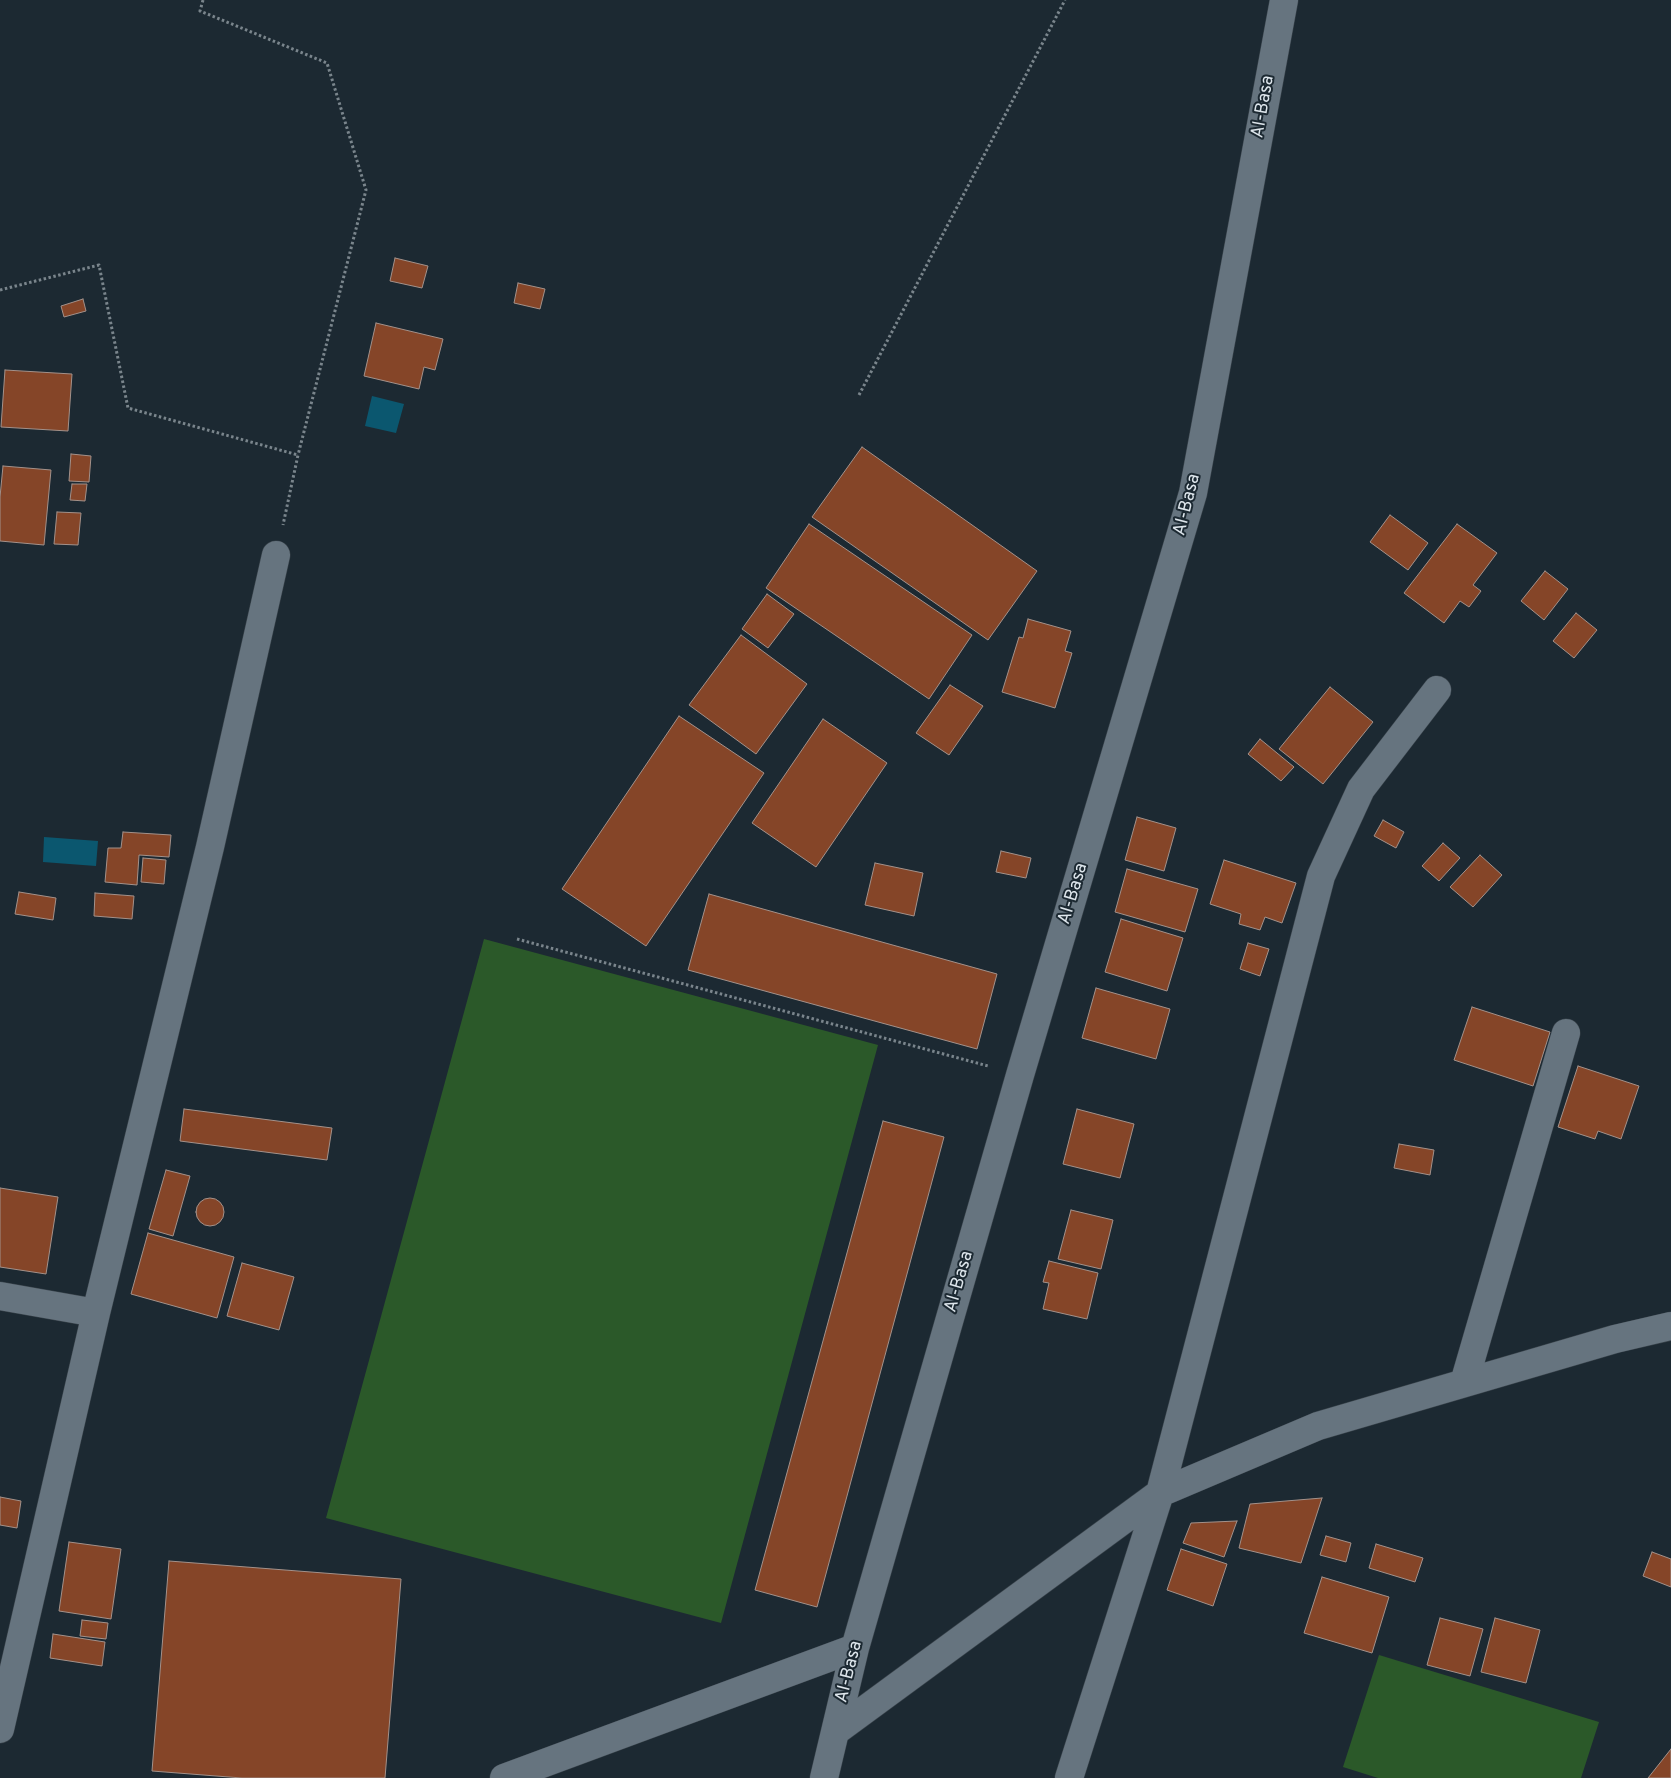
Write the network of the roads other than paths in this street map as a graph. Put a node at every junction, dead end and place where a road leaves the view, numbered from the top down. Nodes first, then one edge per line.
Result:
1 (1284, 0) edge
2 (276, 555) road end
3 (1437, 690) dead end
4 (1566, 1033) dead end
5 (0, 1296) edge
6 (96, 1313) junction
7 (1671, 1326) edge
8 (1464, 1383) junction
9 (1160, 1493) junction
10 (855, 1648) junction
11 (0, 1729) edge
12 (836, 1731) junction
13 (504, 1778) edge
14 (824, 1778) edge
15 (1069, 1778) edge

1 - 10 street, Al-Basa
2 - 6 street
3 - 9 street
4 - 8 street
5 - 6 street
6 - 11 street
7 - 8 street
8 - 9 street
9 - 12 street
9 - 15 street
10 - 12 street, Al-Basa
10 - 13 street
12 - 14 street, Al-Basa

